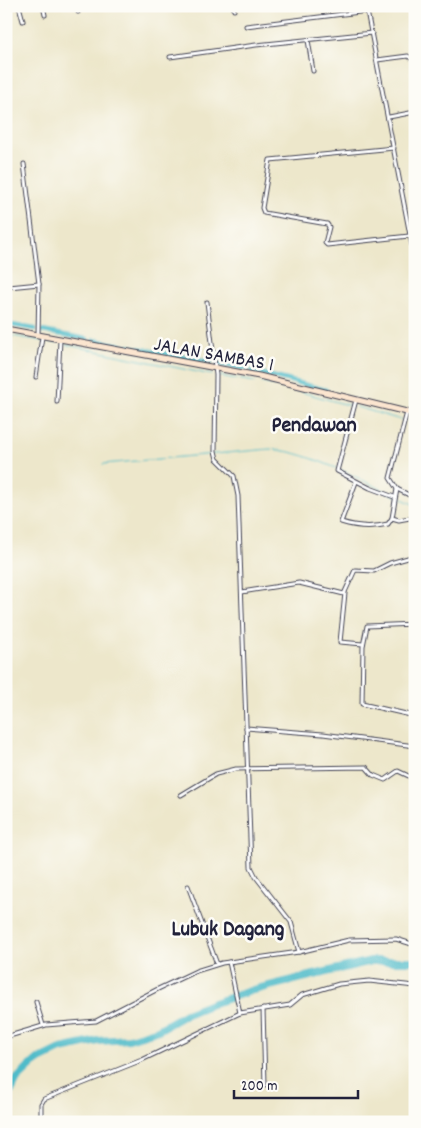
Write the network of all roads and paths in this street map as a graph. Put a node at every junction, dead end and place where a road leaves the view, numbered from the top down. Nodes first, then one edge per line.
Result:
1 (19, 6) edge
2 (43, 6) edge
3 (76, 6) edge
4 (366, 6) edge
5 (368, 11) junction
6 (78, 12) dead end
7 (45, 15) dead end
8 (22, 21) dead end
9 (246, 26) dead end
10 (372, 33) junction
11 (308, 40) junction
12 (170, 57) dead end
13 (377, 60) junction
14 (415, 61) edge
15 (313, 71) dead end
16 (415, 112) edge
17 (389, 117) junction
18 (394, 148) junction
19 (24, 164) dead end
20 (409, 236) junction
21 (415, 261) edge
22 (39, 284) junction
23 (9, 286) dead end
24 (207, 302) dead end
25 (6, 329) edge
26 (41, 337) junction
27 (60, 340) junction
28 (215, 367) junction
29 (36, 377) dead end
30 (356, 400) junction
31 (57, 402) dead end
32 (407, 412) junction
33 (415, 414) edge
34 (356, 482) junction
35 (396, 493) junction
36 (415, 498) edge
37 (415, 517) edge
38 (392, 518) junction
39 (415, 556) edge
40 (242, 592) junction
41 (345, 593) junction
42 (415, 624) edge
43 (363, 644) junction
44 (415, 716) edge
45 (246, 728) junction
46 (415, 746) edge
47 (248, 769) junction
48 (415, 779) edge
49 (181, 795) dead end
50 (188, 886) dead end
51 (415, 945) edge
52 (299, 952) junction
53 (228, 962) junction
54 (217, 964) junction
55 (415, 986) edge
56 (36, 1002) dead end
57 (263, 1009) junction
58 (240, 1013) junction
59 (43, 1026) junction
60 (6, 1037) edge
61 (265, 1085) dead end
62 (41, 1122) edge

1 - 8 street
2 - 7 street
3 - 6 street
4 - 5 street
5 - 9 street
5 - 10 street
10 - 11 street
10 - 13 street
11 - 12 street
11 - 15 street
13 - 14 street
13 - 17 street
16 - 17 street
17 - 18 street
18 - 20 street
18 - 20 street
19 - 22 street
20 - 21 street
22 - 23 street
22 - 26 street
24 - 28 street
25 - 26 street, JALAN SAMBAS 1
26 - 27 street, JALAN SAMBAS 1
26 - 29 street
27 - 28 street, JALAN SAMBAS 1
27 - 31 street
28 - 30 street, JALAN SAMBAS 1
28 - 40 street
30 - 32 street, JALAN SAMBAS 1
30 - 34 street
32 - 33 street, JALAN SAMBAS 1
32 - 35 street
34 - 35 street
34 - 38 street
35 - 36 street
35 - 38 street
37 - 38 street
39 - 41 street
40 - 41 street
40 - 45 street
41 - 43 street
42 - 43 street
43 - 44 street
45 - 46 street
45 - 47 street
47 - 48 street
47 - 49 street
47 - 52 street
50 - 54 street
51 - 52 street
52 - 53 street
53 - 54 street
53 - 58 street
54 - 59 street
55 - 57 street
56 - 59 street
57 - 58 street
57 - 61 street
58 - 62 street
59 - 60 street

